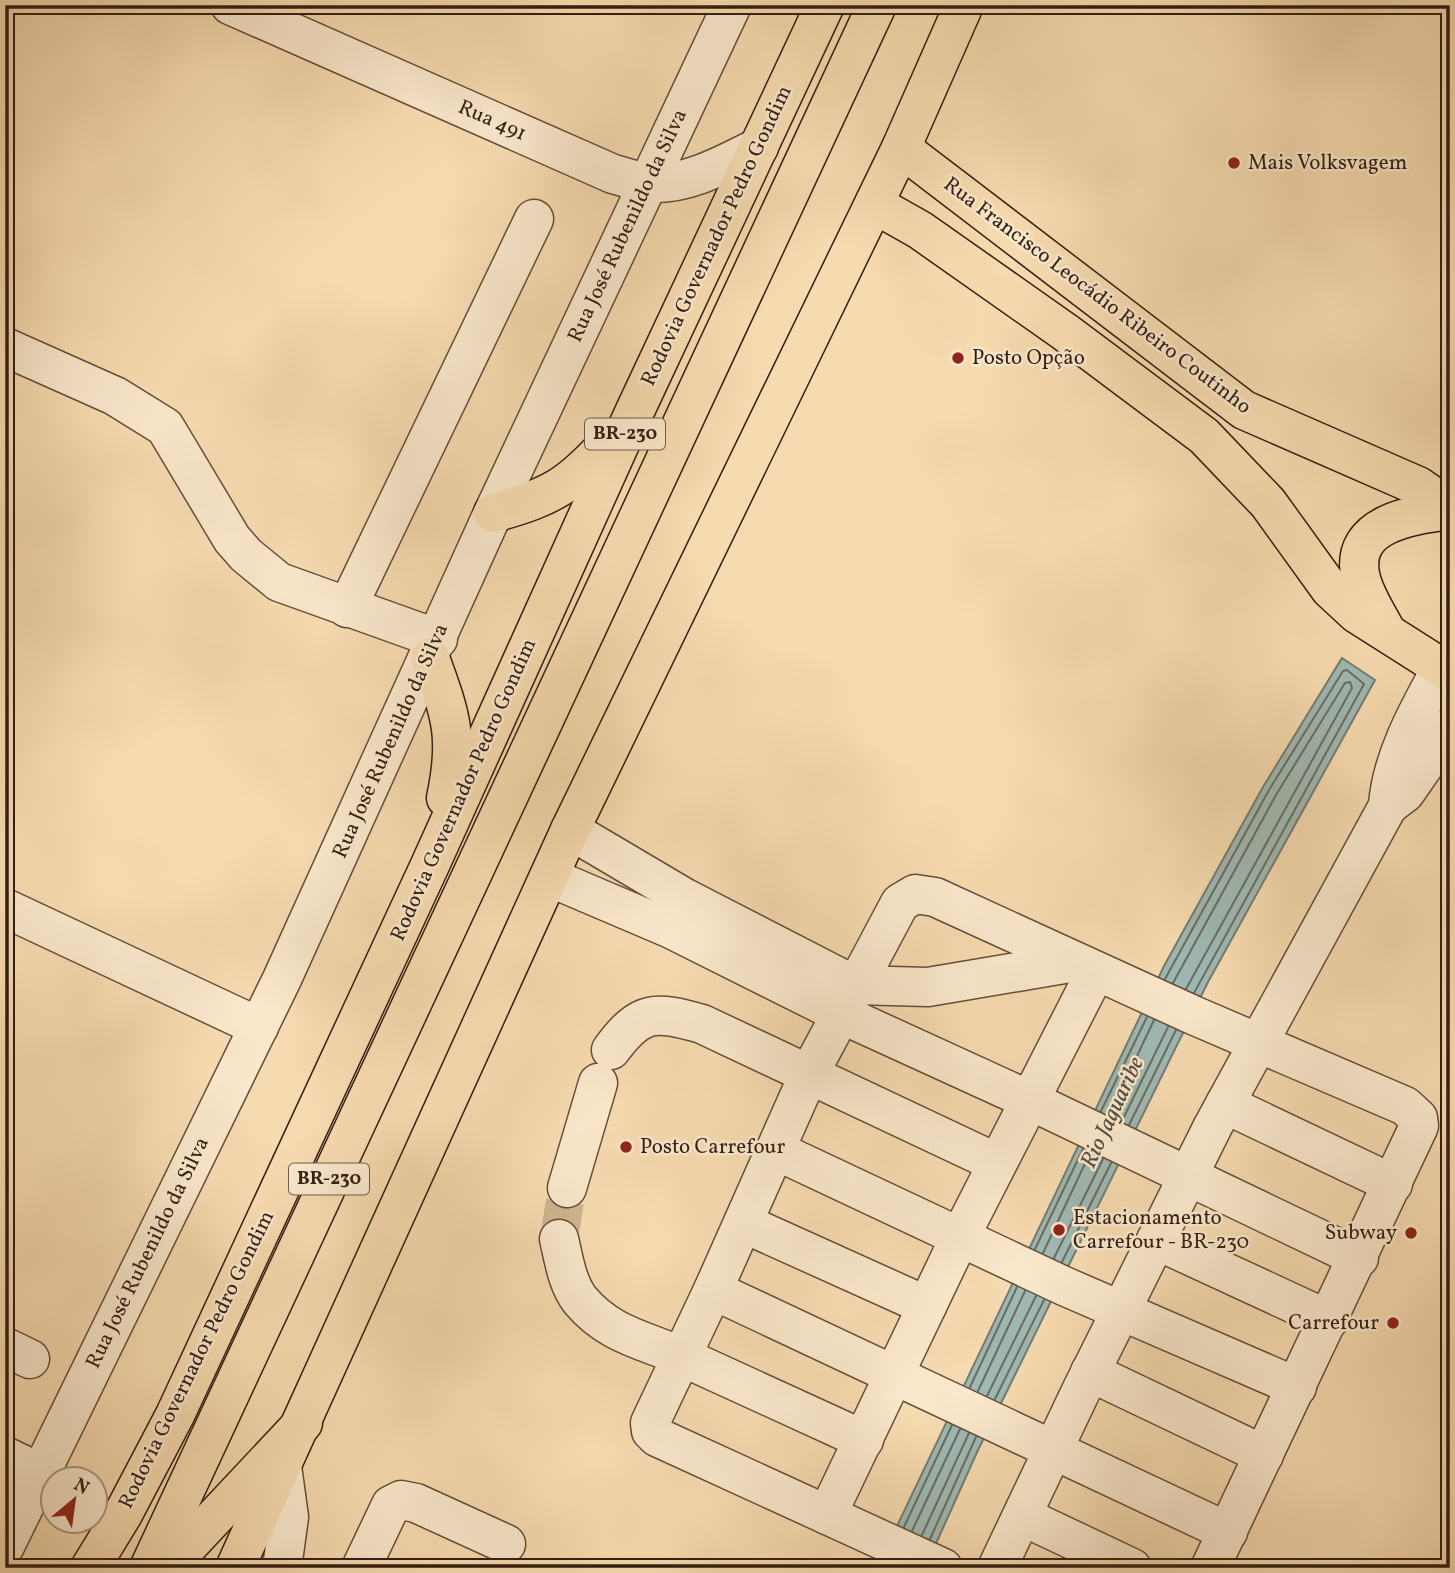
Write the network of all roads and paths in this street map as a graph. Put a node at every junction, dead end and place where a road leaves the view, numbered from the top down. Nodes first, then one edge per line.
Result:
1 (230, 5) edge
2 (732, 5) edge
3 (825, 5) edge
4 (877, 5) edge
5 (964, 5) edge
6 (759, 147) junction
7 (901, 148) junction
8 (649, 183) junction
9 (874, 204) junction
10 (534, 219) dead end
11 (5, 347) edge
12 (634, 415) junction
13 (1450, 509) edge
14 (494, 513) junction
15 (347, 608) junction
16 (1387, 633) junction
17 (434, 649) junction
18 (1446, 670) edge
19 (1450, 728) edge
20 (1388, 806) junction
21 (570, 830) junction
22 (430, 865) junction
23 (549, 877) junction
24 (5, 908) edge
25 (1086, 966) junction
26 (847, 999) junction
27 (259, 1027) junction
28 (1258, 1041) junction
29 (809, 1074) junction
30 (1029, 1100) junction
31 (1225, 1104) junction
32 (777, 1150) junction
33 (997, 1163) junction
34 (1188, 1176) junction
35 (1393, 1184) junction
36 (567, 1188) tunnel mouth
37 (743, 1223) junction
38 (961, 1235) junction
39 (559, 1239) tunnel mouth
40 (1156, 1240) junction
41 (1359, 1258) junction
42 (713, 1290) junction
43 (927, 1306) junction
44 (1122, 1309) junction
45 (1329, 1320) junction
46 (681, 1356) junction
47 (1090, 1372) junction
48 (895, 1374) junction
49 (1297, 1387) junction
50 (303, 1423) junction
51 (864, 1440) junction
52 (1052, 1451) junction
53 (1264, 1455) junction
54 (5, 1457) edge
55 (44, 1464) edge
56 (282, 1466) junction
57 (38, 1472) edge
58 (38, 1477) edge
59 (827, 1515) junction
60 (1022, 1516) junction
61 (1228, 1532) junction
62 (506, 1544) dead end
63 (5, 1546) edge
64 (938, 1565) edge
65 (363, 1567) edge
66 (90, 1568) edge
67 (149, 1568) edge
68 (167, 1568) edge
69 (235, 1568) edge
70 (282, 1568) edge
71 (997, 1568) edge
72 (1132, 1568) edge
73 (1210, 1568) edge

1 - 8 street, Rua 491
2 - 8 street, Rua José Rubenildo da Silva
3 - 6 main road, Rodovia Governador Pedro Gondim / BR-230
4 - 67 main road, Rodovia Governador Pedro Gondim / BR-230
5 - 7 main road
6 - 8 street, Rua 491
6 - 12 main road, Rodovia Governador Pedro Gondim / BR-230
7 - 9 main road
7 - 13 main road, Rua Francisco Leocádio Ribeiro Coutinho
8 - 14 street, Rua José Rubenildo da Silva
9 - 16 main road
9 - 21 main road
10 - 15 street
11 - 15 street
12 - 14 main road
12 - 22 main road, Rodovia Governador Pedro Gondim / BR-230
13 - 16 main road
14 - 17 street, Rua José Rubenildo da Silva
15 - 17 street
16 - 18 main road
17 - 22 main road
17 - 27 street, Rua José Rubenildo da Silva
18 - 20 street
19 - 20 street
20 - 28 street
21 - 23 main road
21 - 26 street
22 - 66 main road, Rodovia Governador Pedro Gondim / BR-230
23 - 26 street
23 - 50 main road
24 - 27 street
25 - 26 street
25 - 26 street
25 - 28 street
25 - 30 street
26 - 29 street
26 - 30 street
27 - 55 street, Rua José Rubenildo da Silva
28 - 31 street
28 - 35 street
29 - 32 street
29 - 33 street
29 - 36 street
30 - 33 street
30 - 34 street
31 - 34 street
31 - 35 street
32 - 37 street
32 - 38 street
33 - 38 street
34 - 40 street
34 - 41 street
35 - 41 street
37 - 42 street
37 - 43 street
38 - 43 street
38 - 44 street
39 - 46 street
40 - 44 street
40 - 45 street
41 - 45 street
42 - 46 street
42 - 48 street
43 - 48 street
44 - 47 street
44 - 49 street
45 - 49 street
46 - 51 street
46 - 59 street
47 - 52 street
47 - 53 street
48 - 51 street
48 - 52 street
49 - 53 street
50 - 56 main road
50 - 68 main road
51 - 59 street
52 - 60 street
52 - 61 street
53 - 61 street
54 - 57 street
56 - 69 main road
56 - 70 street
58 - 63 street, Rua José Rubenildo da Silva
59 - 64 street
60 - 71 street
60 - 72 street
61 - 73 street
62 - 65 street

